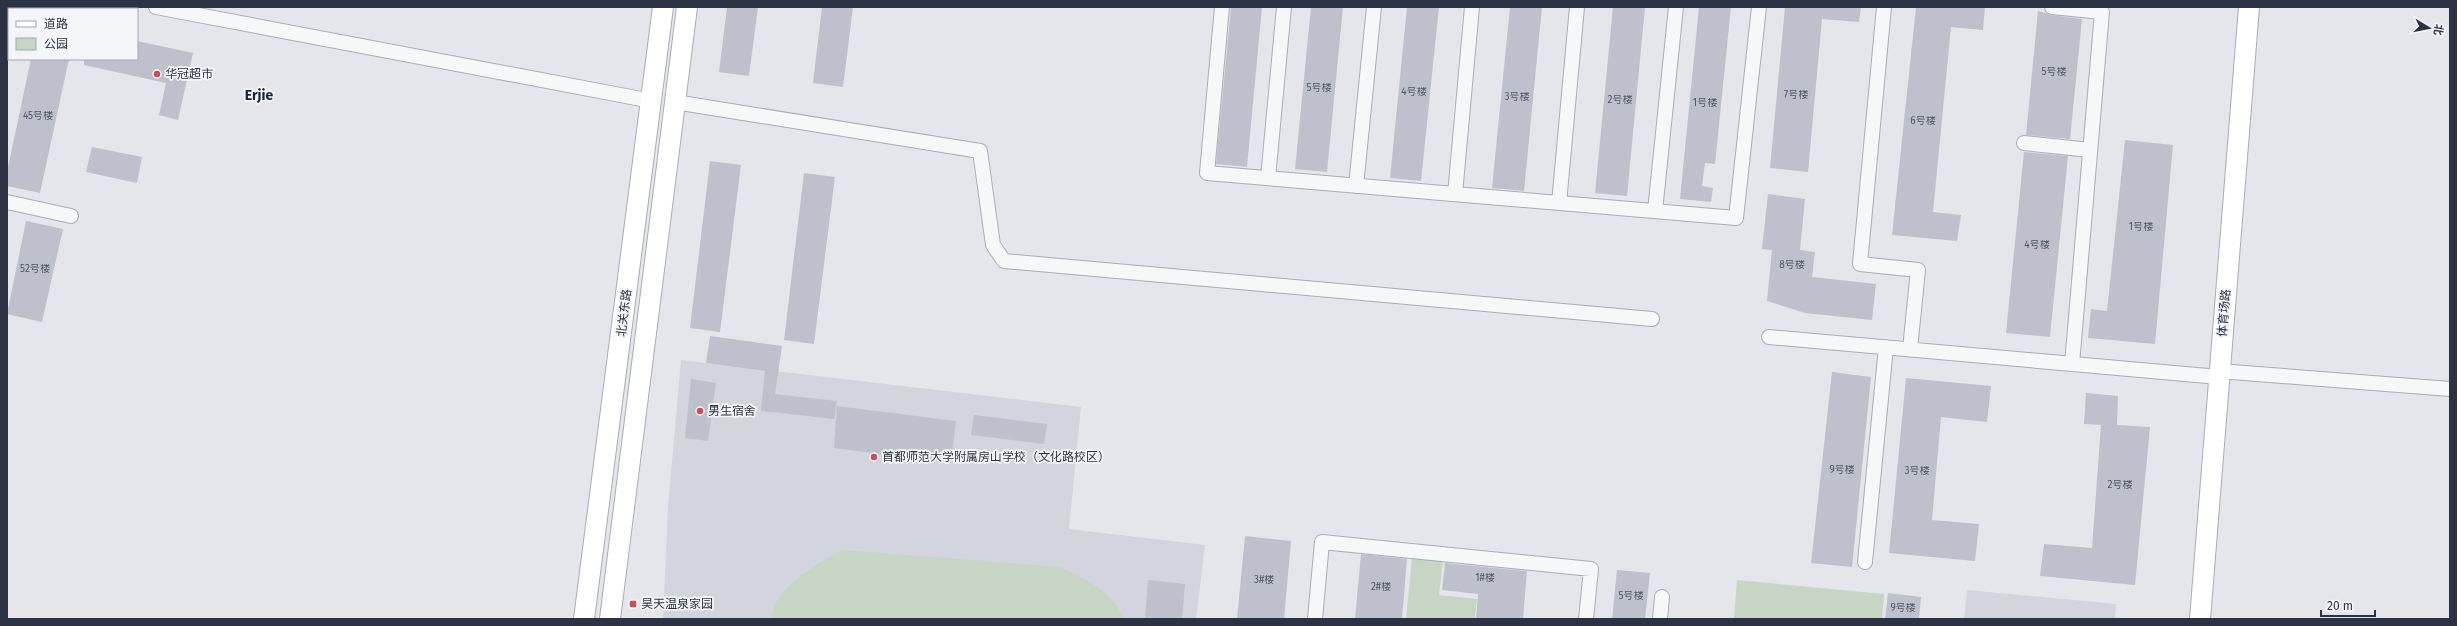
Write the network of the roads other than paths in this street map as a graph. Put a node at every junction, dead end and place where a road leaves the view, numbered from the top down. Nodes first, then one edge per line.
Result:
1 (156, 7) edge
2 (663, 7) edge
3 (687, 7) edge
4 (1222, 7) edge
5 (1284, 7) edge
6 (1374, 7) edge
7 (1472, 7) edge
8 (1577, 7) edge
9 (1676, 7) edge
10 (1759, 7) edge
11 (1884, 7) edge
12 (2052, 7) edge
13 (2248, 7) edge
14 (652, 101) junction
15 (675, 102) junction
16 (2024, 143) dead end
17 (2090, 150) junction
18 (1268, 178) junction
19 (1356, 186) junction
20 (1455, 194) junction
21 (7, 202) edge
22 (1559, 203) junction
23 (1655, 211) junction
24 (71, 216) dead end
25 (1652, 319) dead end
26 (1769, 336) dead end
27 (1886, 347) junction
28 (1910, 349) junction
29 (2072, 364) junction
30 (2219, 374) junction
31 (2450, 389) edge
32 (1865, 562) dead end
33 (1662, 597) dead end
34 (584, 619) edge
35 (610, 619) edge
36 (1316, 619) edge
37 (1586, 619) edge
38 (1660, 619) edge
39 (2200, 619) edge

1 - 14 street
2 - 14 main road, 北关东路
3 - 15 main road, 北关东路
4 - 18 street
5 - 18 street
6 - 19 street
7 - 20 street
8 - 22 street
9 - 23 street
10 - 23 street
11 - 28 street
12 - 17 street
13 - 30 main road, 体育场路
14 - 34 main road, 北关东路
15 - 25 street
15 - 35 main road, 北关东路
16 - 17 street
17 - 29 street
18 - 19 street
19 - 20 street
20 - 22 street
21 - 24 street
22 - 23 street
26 - 27 street
27 - 28 street
27 - 32 street
28 - 29 street
29 - 30 street
30 - 31 street
30 - 39 main road, 体育场路
33 - 38 street
36 - 37 street

